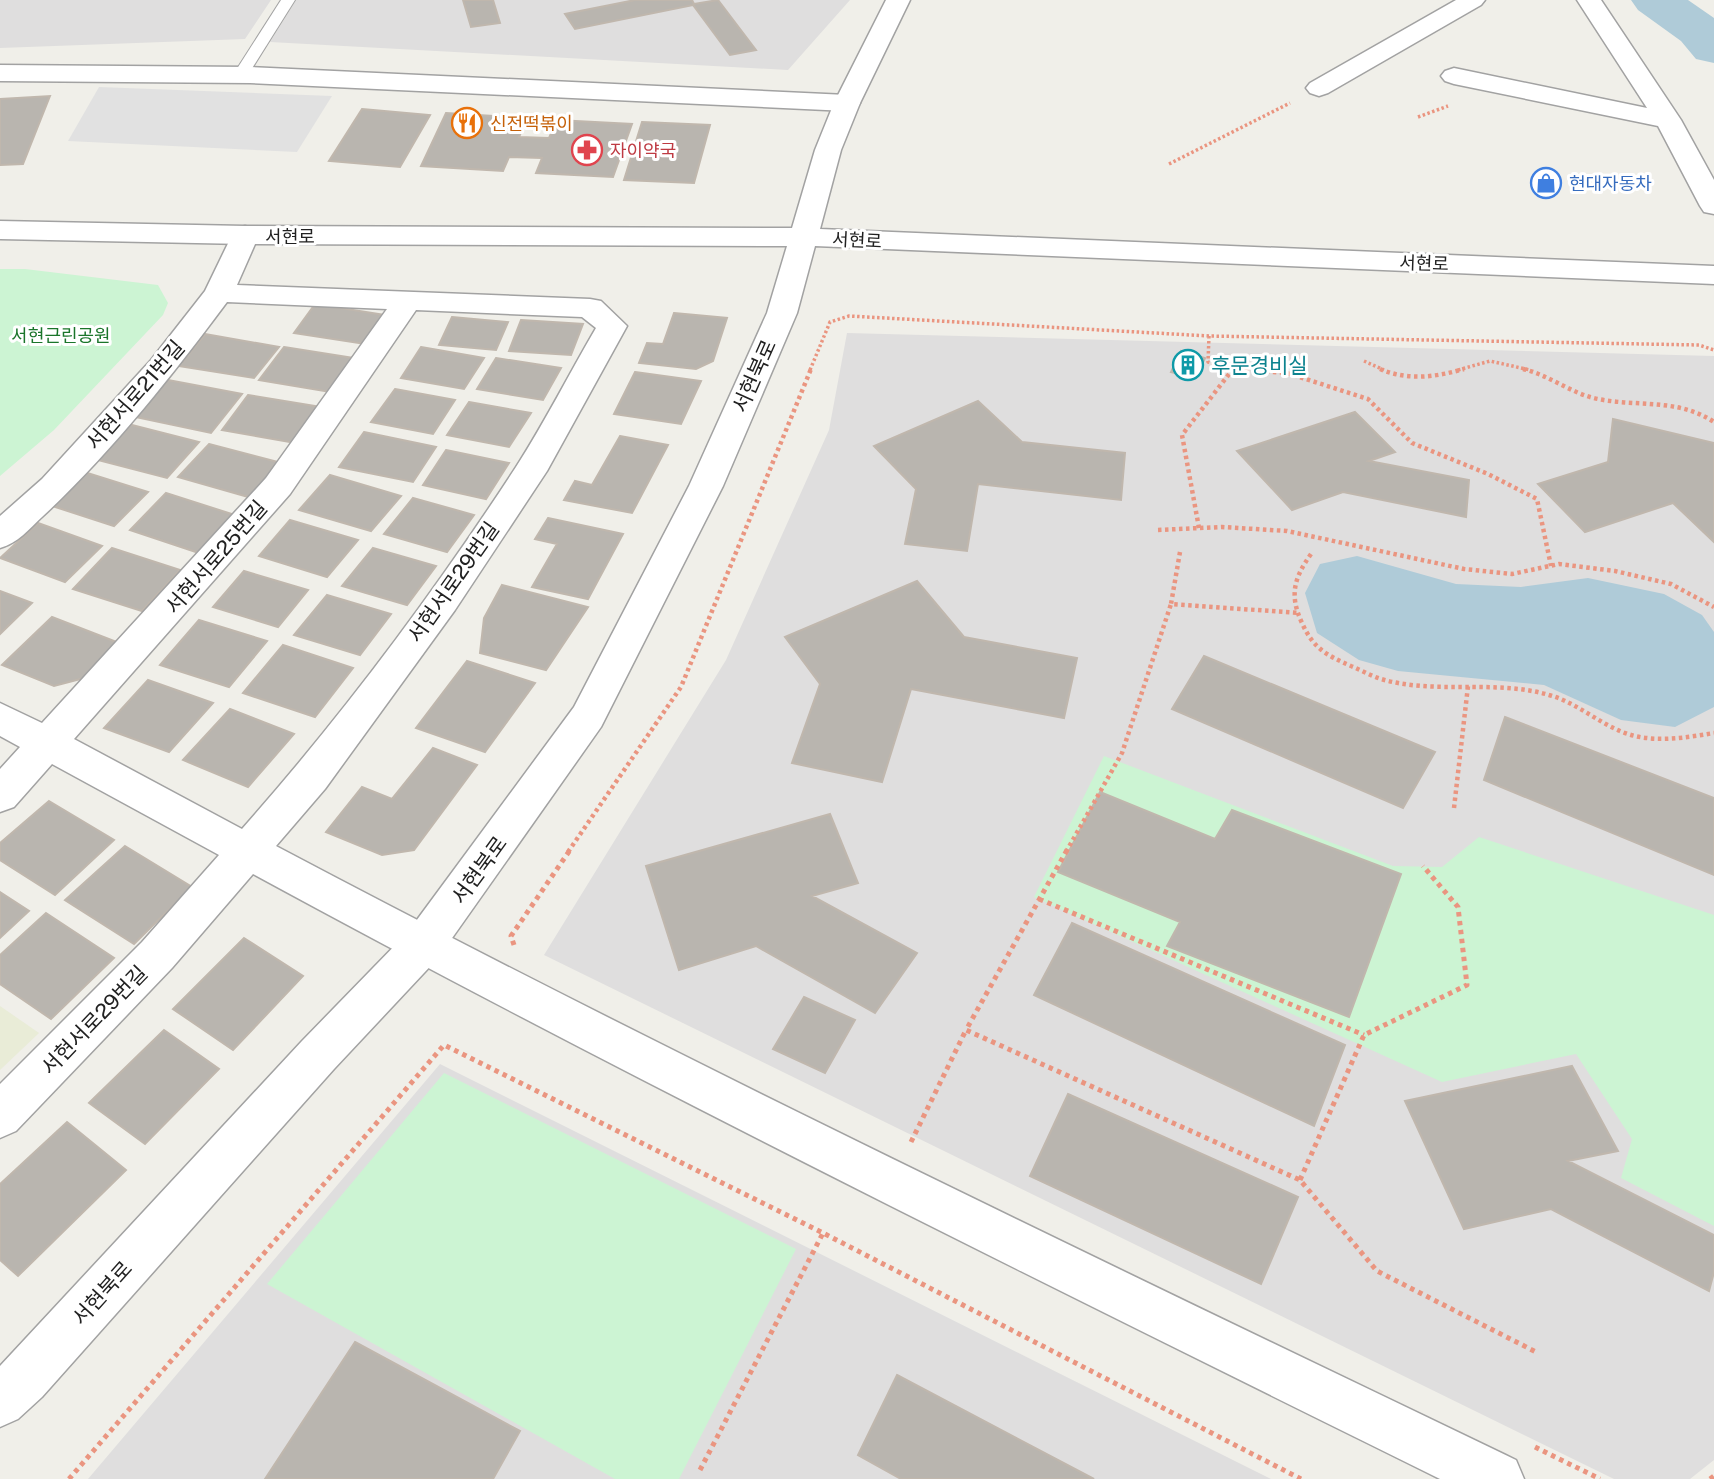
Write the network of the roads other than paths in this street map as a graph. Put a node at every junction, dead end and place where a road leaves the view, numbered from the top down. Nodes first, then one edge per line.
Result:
1 (288, 0) edge
2 (898, 0) edge
3 (1473, 0) edge
4 (1589, 0) edge
5 (1428, 59) junction
6 (0, 73) edge
7 (241, 75) junction
8 (1319, 88) road end
9 (1474, 97) dead end
10 (846, 103) junction
11 (1668, 120) junction
12 (1714, 206) edge
13 (0, 230) edge
14 (245, 235) junction
15 (805, 237) junction
16 (1714, 275) edge
17 (219, 293) junction
18 (408, 300) junction
19 (0, 536) edge
20 (0, 718) edge
21 (49, 743) junction
22 (0, 796) edge
23 (248, 849) junction
24 (423, 946) junction
25 (0, 1116) edge
26 (0, 1401) edge
27 (1497, 1479) edge

1 - 7 lane
2 - 10 street, 서현북로
3 - 5 street
4 - 11 street
5 - 8 street
5 - 9 street
5 - 11 street
6 - 7 street
7 - 10 street
10 - 15 street, 서현북로
11 - 12 street
13 - 14 street, 서현로
14 - 15 street, 서현로
14 - 17 street, 서현서로21번길
15 - 16 street, 서현로
15 - 24 street, 서현북로
17 - 18 street, 서현서로29번길
17 - 19 street, 서현서로21번길
18 - 21 street, 서현서로25번길
18 - 23 street, 서현서로29번길
20 - 21 street
21 - 22 street, 서현서로25번길
21 - 23 street
23 - 24 street
23 - 25 street, 서현서로29번길
24 - 26 street, 서현북로
24 - 27 street

